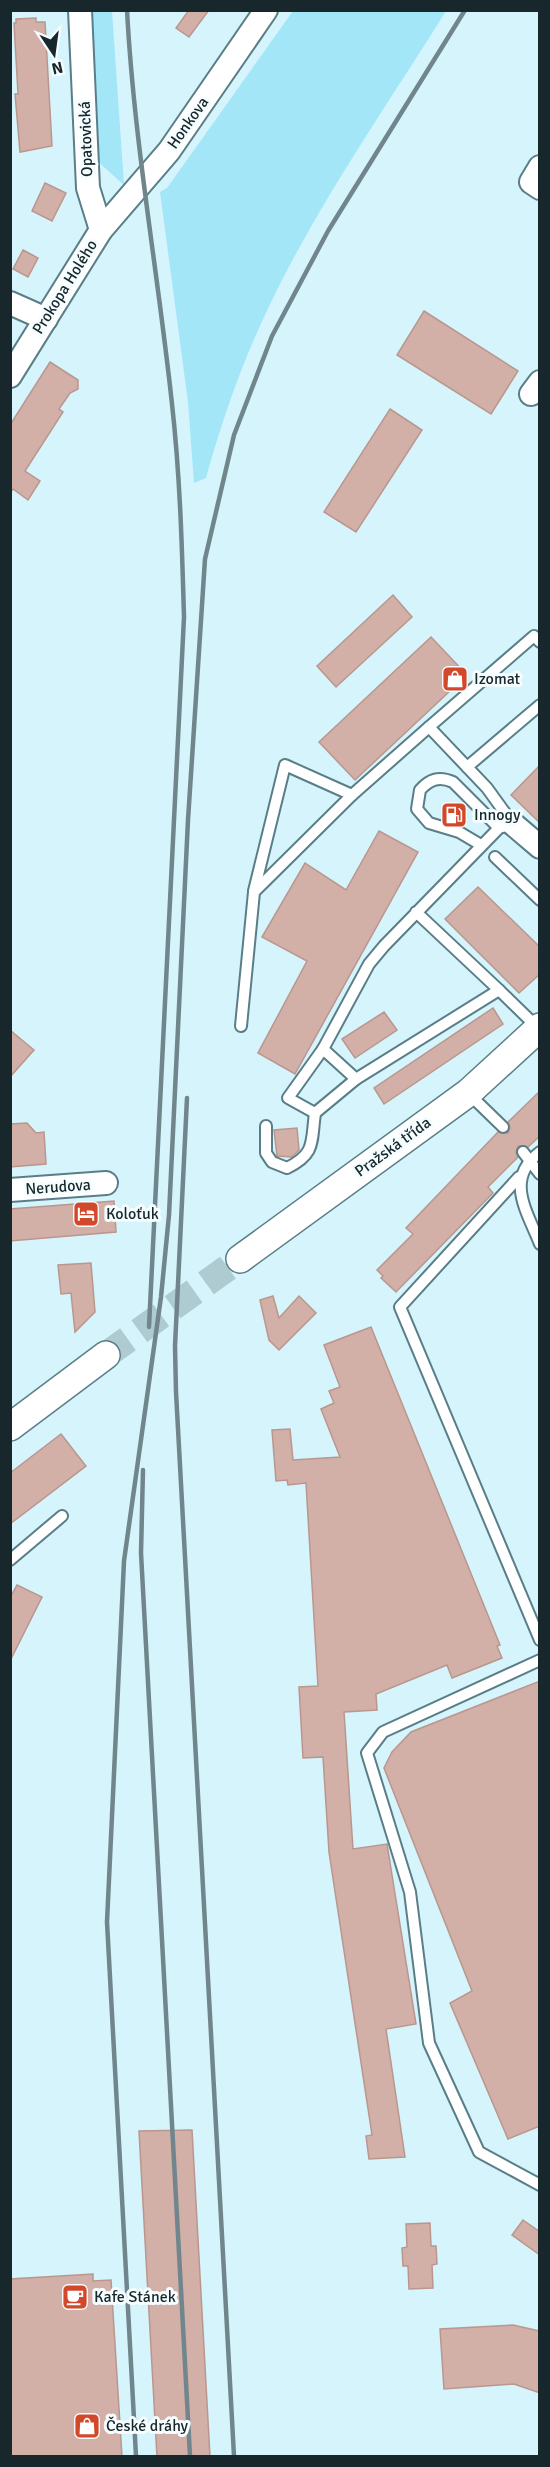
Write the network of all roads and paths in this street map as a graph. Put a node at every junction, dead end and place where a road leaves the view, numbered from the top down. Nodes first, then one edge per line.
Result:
1 (80, 10) edge
2 (266, 10) edge
3 (540, 167) edge
4 (540, 188) edge
5 (101, 230) junction
6 (10, 303) edge
7 (46, 320) junction
8 (10, 375) edge
9 (540, 642) edge
10 (540, 705) edge
11 (429, 728) junction
12 (467, 767) junction
13 (352, 795) junction
14 (506, 826) junction
15 (481, 845) junction
16 (540, 847) edge
17 (495, 858) dead end
18 (254, 892) junction
19 (540, 900) edge
20 (416, 912) junction
21 (499, 990) junction
22 (241, 1026) dead end
23 (539, 1028) edge
24 (322, 1049) junction
25 (356, 1079) junction
26 (468, 1093) junction
27 (315, 1113) junction
28 (266, 1126) dead end
29 (503, 1127) dead end
30 (540, 1152) edge
31 (526, 1157) junction
32 (540, 1174) edge
33 (519, 1177) junction
34 (106, 1183) dead end
35 (10, 1190) edge
36 (540, 1244) edge
37 (240, 1259) tunnel mouth
38 (106, 1355) tunnel mouth
39 (10, 1427) edge
40 (62, 1516) dead end
41 (10, 1560) edge
42 (540, 1640) edge
43 (540, 1660) edge
44 (540, 2185) edge

1 - 5 street, Opatovická
2 - 5 street, Honkova
3 - 4 street
5 - 7 street, Prokopa Holého
6 - 7 street
7 - 8 street, Prokopa Holého
9 - 11 lane
10 - 12 lane
11 - 12 lane
11 - 13 lane
12 - 14 lane
13 - 18 lane
13 - 18 lane
14 - 15 lane
14 - 15 lane
14 - 16 street
15 - 20 lane
17 - 19 lane
18 - 22 lane
20 - 21 lane
20 - 24 lane
21 - 23 lane
21 - 25 lane
23 - 26 street, Pražská třída
24 - 25 lane
24 - 27 lane
25 - 27 lane
26 - 29 lane
26 - 37 street, Pražská třída
27 - 28 lane
30 - 31 lane
31 - 32 lane
31 - 33 lane
33 - 36 lane
33 - 42 lane
34 - 35 street, Nerudova
38 - 39 street
40 - 41 lane
43 - 44 lane

